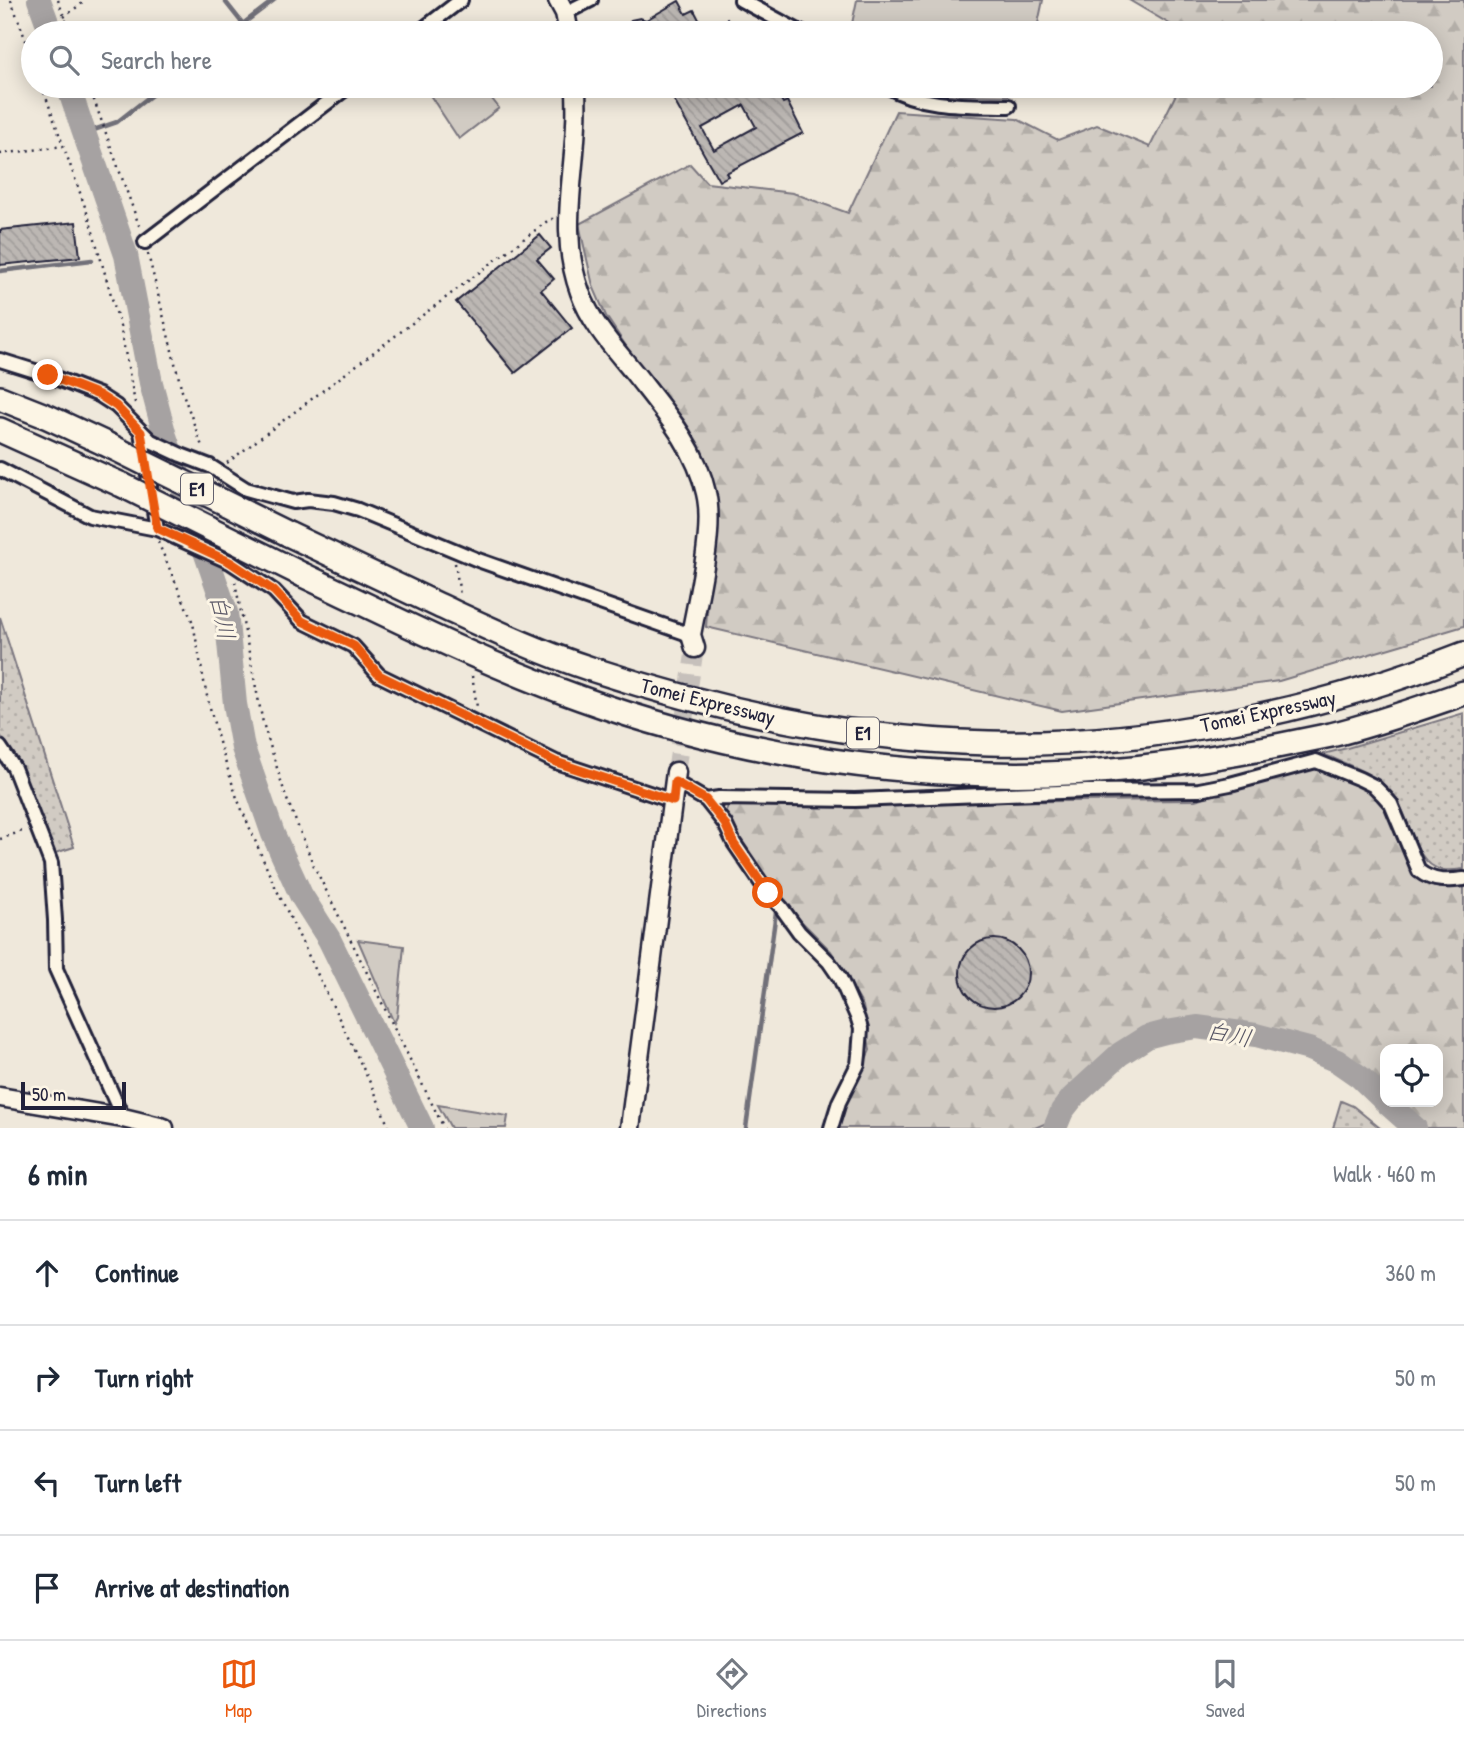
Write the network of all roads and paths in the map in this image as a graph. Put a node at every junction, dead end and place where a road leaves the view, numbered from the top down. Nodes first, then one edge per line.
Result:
1 (11, 0) edge
2 (58, 0) edge
3 (86, 0) edge
4 (461, 0) edge
5 (591, 0) edge
6 (741, 0) edge
7 (562, 7) edge
8 (64, 17) junction
9 (66, 21) edge
10 (434, 21) edge
11 (782, 21) edge
12 (21, 27) edge
13 (47, 98) edge
14 (93, 98) edge
15 (333, 98) edge
16 (576, 98) edge
17 (914, 98) edge
18 (1009, 106) dead end
19 (64, 146) junction
20 (0, 154) edge
21 (568, 217) junction
22 (145, 242) junction
23 (0, 360) edge
24 (0, 398) edge
25 (0, 430) edge
26 (141, 432) junction
27 (213, 468) junction
28 (0, 469) edge
29 (157, 528) junction
30 (453, 550) junction
31 (229, 562) junction
32 (461, 598) dead end
33 (693, 641) joint
34 (1464, 654) edge
35 (471, 669) dead end
36 (1464, 693) edge
37 (479, 724) junction
38 (0, 747) edge
39 (676, 777) joint
40 (706, 800) junction
41 (673, 801) junction
42 (38, 826) junction
43 (0, 839) edge
44 (1464, 879) edge
45 (0, 1097) edge
46 (123, 1118) junction
47 (164, 1128) edge
48 (389, 1128) edge
49 (444, 1128) edge
50 (631, 1128) edge
51 (831, 1128) edge

1 - 12 path
2 - 8 path
3 - 8 path
4 - 10 street
5 - 7 street
6 - 11 street
8 - 9 path
13 - 19 path
14 - 22 path
15 - 22 street
16 - 21 street
17 - 18 street
19 - 20 path
19 - 26 path
21 - 27 path
21 - 33 street
22 - 27 path
23 - 26 street
24 - 34 highway, Tomei Expressway / E1, bridge
25 - 36 highway, Tomei Expressway / E1, bridge
26 - 27 street
26 - 29 street
27 - 30 street
28 - 29 street
29 - 31 street
29 - 48 path
30 - 32 path
30 - 33 street
31 - 37 street
31 - 49 path
35 - 37 path
37 - 41 street
38 - 42 street
39 - 40 street
39 - 41 street
40 - 44 street
40 - 51 street
41 - 50 street
42 - 43 path
42 - 46 street
45 - 46 street
46 - 47 street

